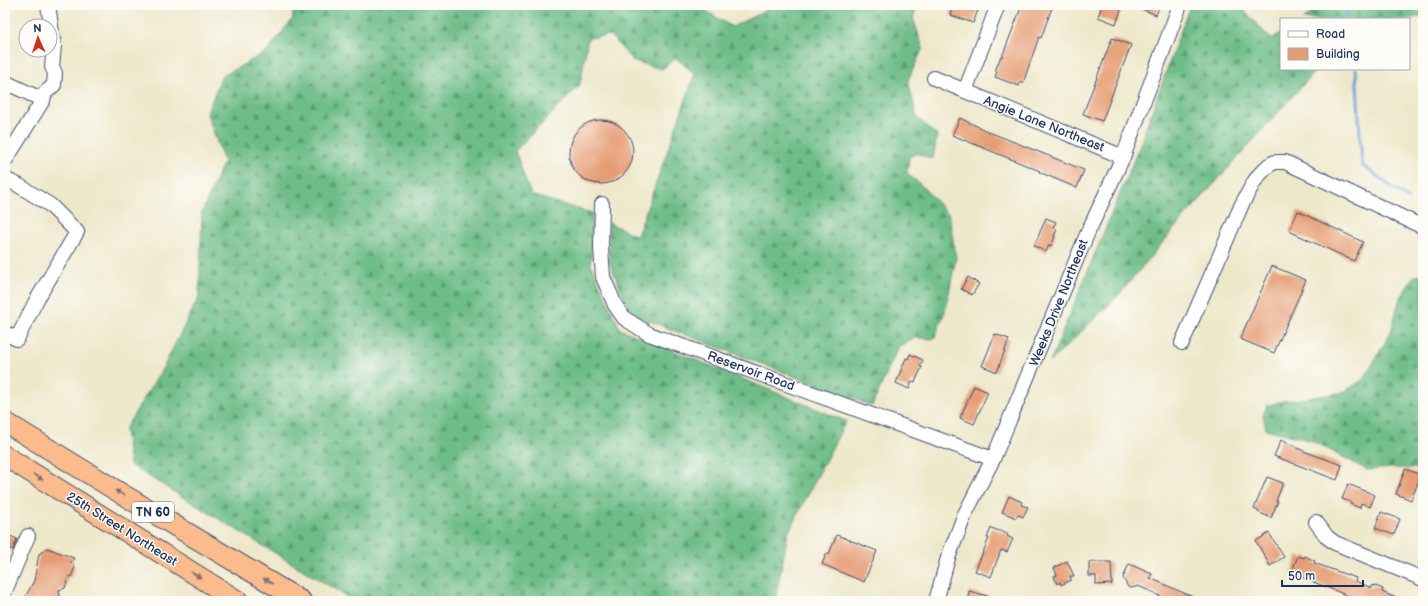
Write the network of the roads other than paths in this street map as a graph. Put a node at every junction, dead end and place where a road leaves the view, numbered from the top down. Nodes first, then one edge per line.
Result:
1 (48, 5) edge
2 (998, 5) edge
3 (1180, 5) edge
4 (934, 78) dead end
5 (5, 82) edge
6 (965, 91) junction
7 (44, 96) junction
8 (1123, 157) junction
9 (5, 161) edge
10 (5, 179) edge
11 (602, 204) dead end
12 (1423, 227) edge
13 (5, 333) edge
14 (1182, 343) dead end
15 (5, 422) edge
16 (5, 456) edge
17 (993, 459) junction
18 (1316, 522) dead end
19 (28, 536) dead end
20 (1423, 579) edge
21 (5, 591) edge
22 (238, 601) edge
23 (301, 601) edge
24 (936, 601) edge

1 - 7 street
2 - 6 street
3 - 8 street, Weeks Drive Northeast
4 - 6 street, Angie Lane Northeast
5 - 7 street
6 - 8 street, Angie Lane Northeast
7 - 9 street
8 - 17 street, Weeks Drive Northeast
10 - 13 street
11 - 17 street, Reservoir Road
12 - 14 street
23 -> 15 highway, TN 60
16 -> 22 highway, 25th Street Northeast / TN 60
17 - 24 street, Weeks Drive Northeast
18 - 20 street
19 - 21 street

